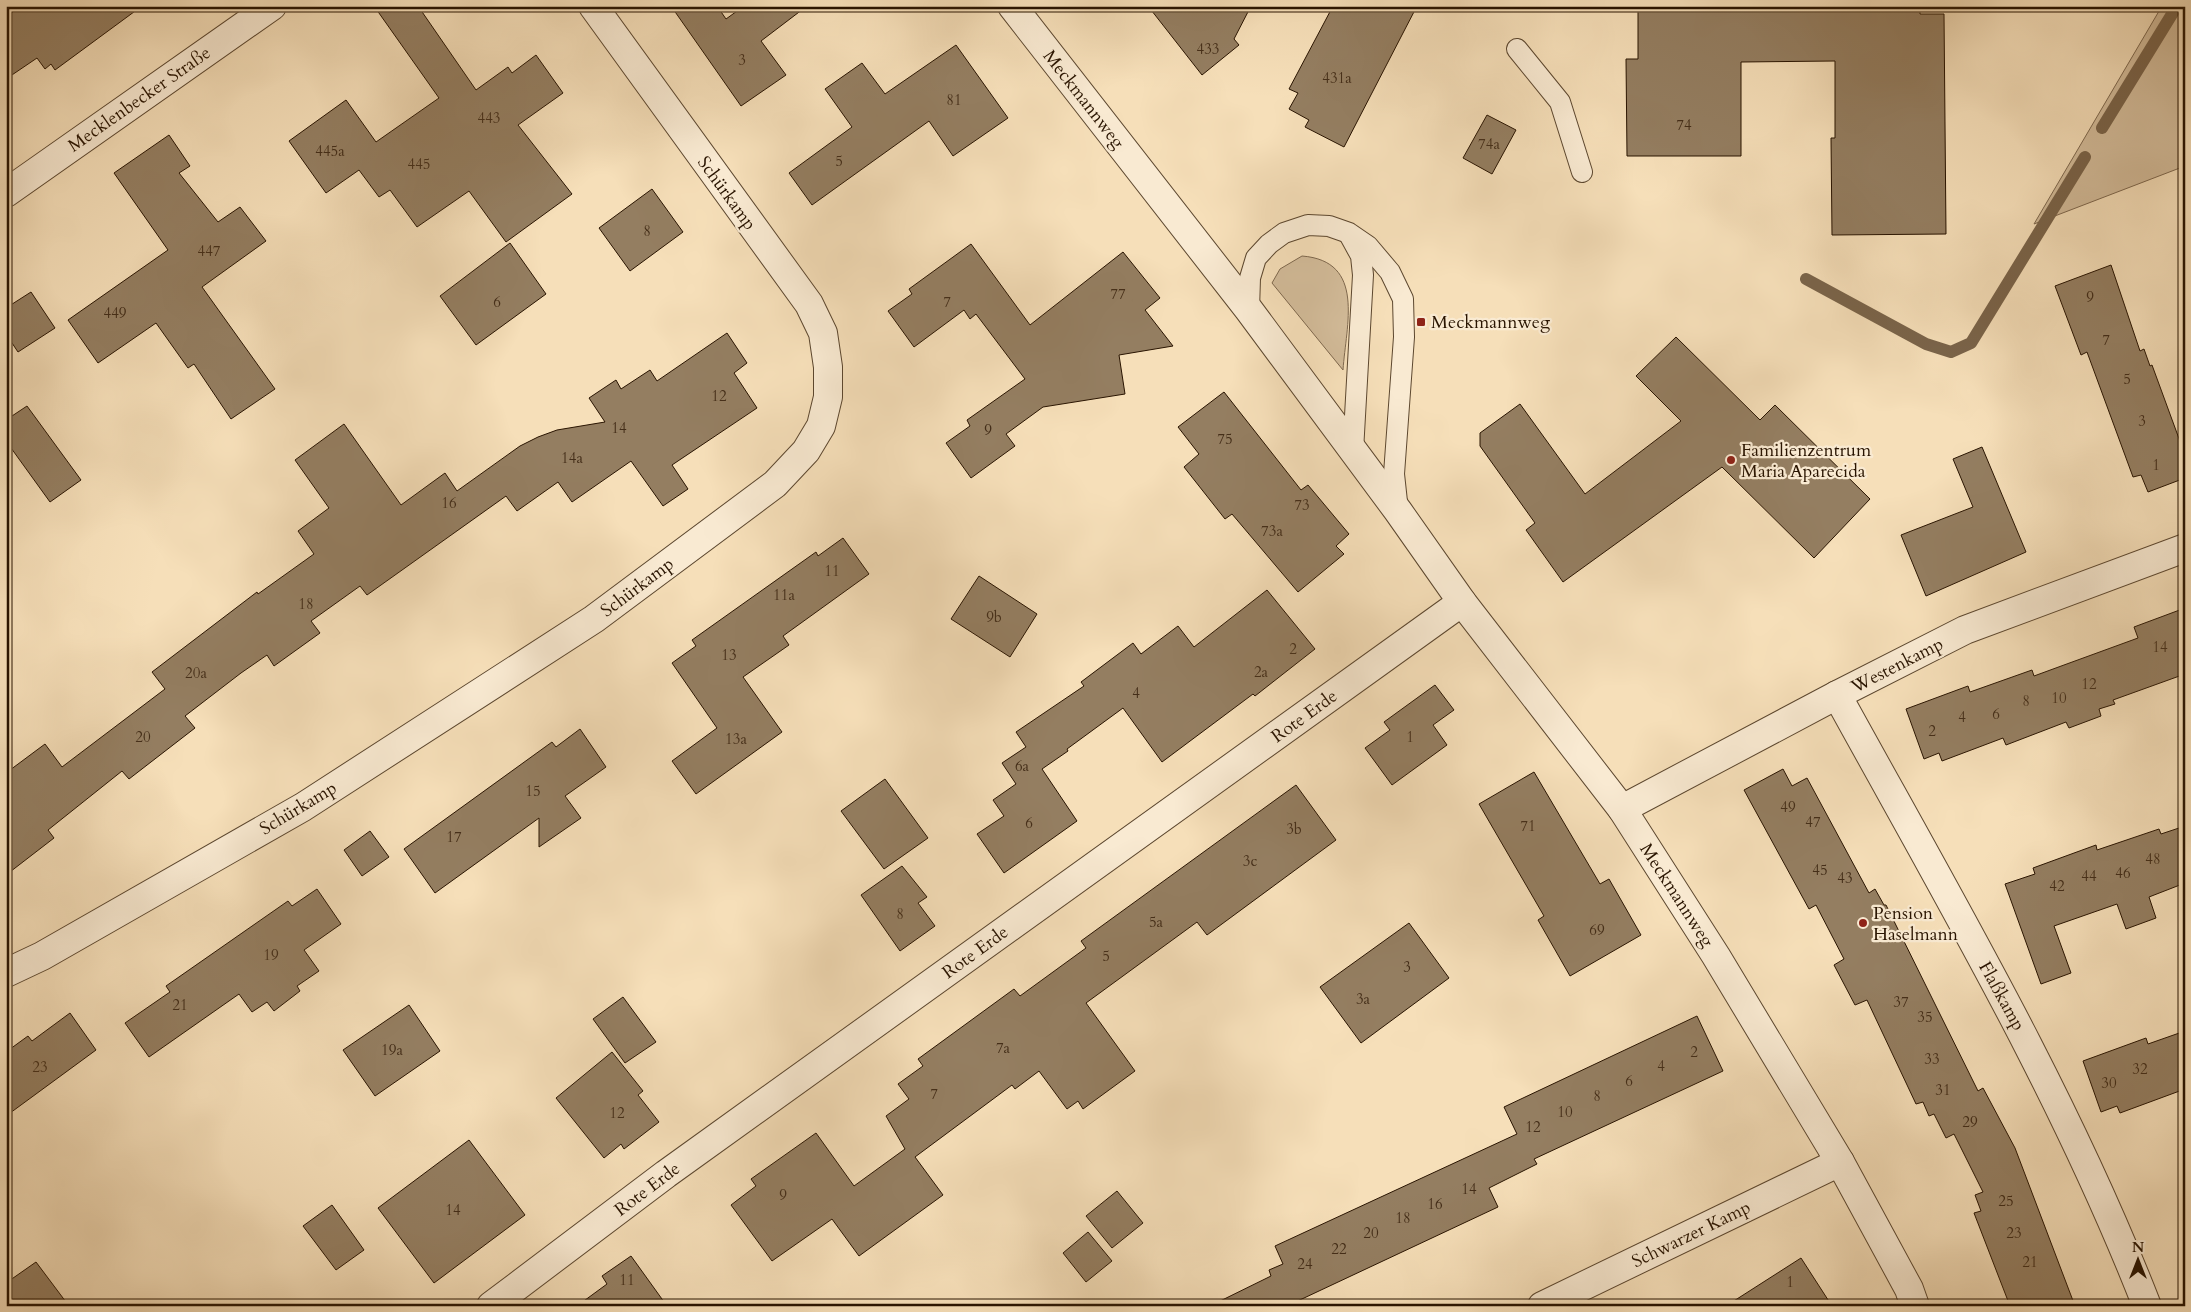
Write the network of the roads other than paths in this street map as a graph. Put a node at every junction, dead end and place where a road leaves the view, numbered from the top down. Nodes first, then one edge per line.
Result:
1 (272, 6) edge
2 (593, 6) edge
3 (1012, 6) edge
4 (1517, 49) dead end
5 (1582, 172) dead end
6 (6, 193) edge
7 (1348, 234) junction
8 (1249, 310) junction
9 (1354, 451) junction
10 (1398, 511) junction
11 (2185, 548) edge
12 (1462, 602) junction
13 (1837, 695) junction
14 (1622, 810) junction
15 (6, 973) edge
16 (1840, 1162) junction
17 (491, 1306) edge
18 (1542, 1306) edge
19 (1915, 1306) edge
20 (2147, 1306) edge

1 - 6 street, Mecklenbecker Straße
2 - 15 street, Schürkamp
3 - 8 street, Meckmannweg
4 - 5 lane
7 - 8 lane, Meckmannweg
7 - 9 lane
7 - 10 lane, Meckmannweg
8 - 9 street, Meckmannweg
9 - 10 street, Meckmannweg
10 - 12 street, Meckmannweg
11 - 13 street, Westenkamp
12 - 14 street, Meckmannweg
12 - 17 street, Rote Erde
13 - 14 street, Westenkamp
13 - 20 street, Flaßkamp
14 - 16 street, Meckmannweg
16 - 18 street, Schwarzer Kamp
16 - 19 street, Meckmannweg

